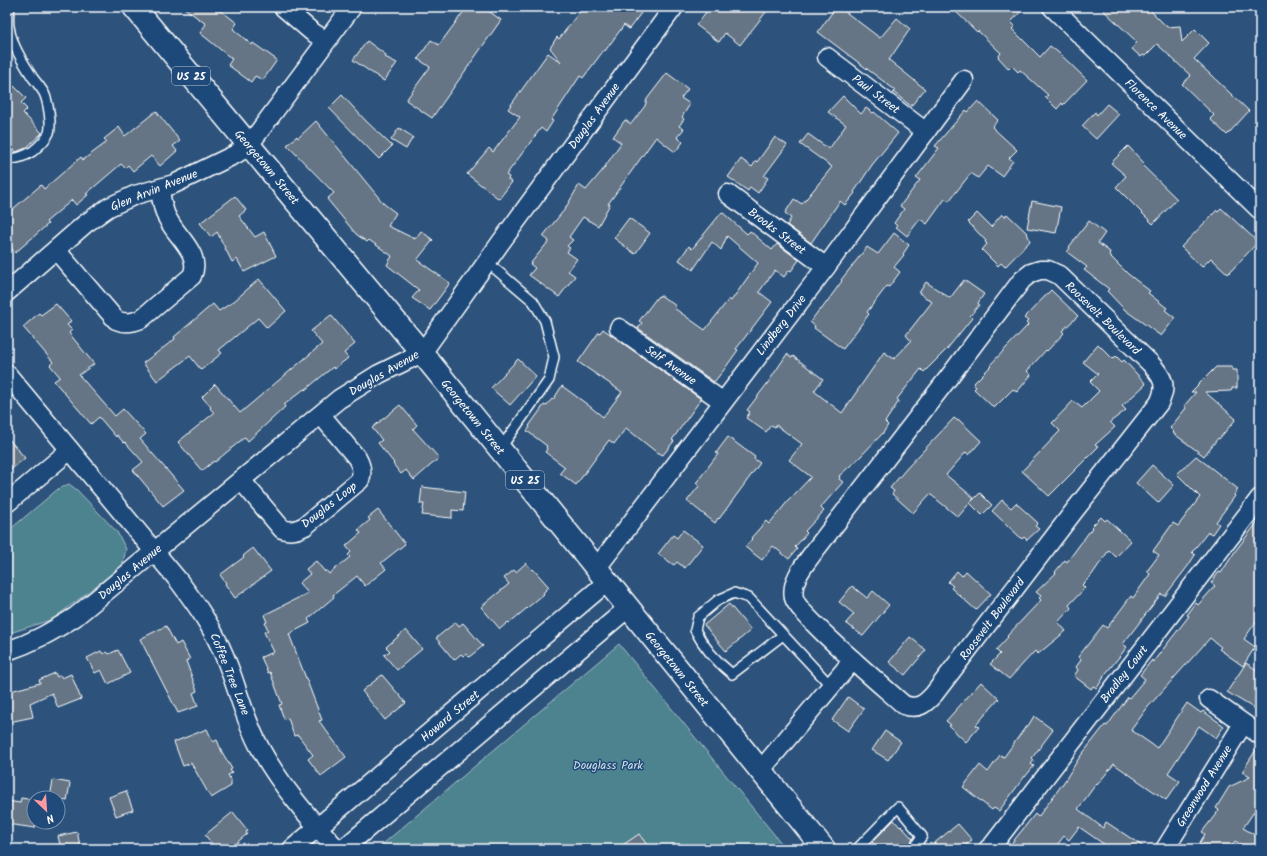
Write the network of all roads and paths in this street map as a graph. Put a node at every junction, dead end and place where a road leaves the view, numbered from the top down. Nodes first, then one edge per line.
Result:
1 (134, 7) edge
2 (283, 7) edge
3 (352, 7) edge
4 (674, 7) edge
5 (1052, 7) edge
6 (8, 12) edge
7 (326, 41) junction
8 (827, 57) dead end
9 (964, 80) dead end
10 (926, 132) junction
11 (249, 146) junction
12 (7, 158) edge
13 (160, 188) junction
14 (728, 194) dead end
15 (1260, 210) edge
16 (56, 250) junction
17 (487, 262) junction
18 (826, 267) junction
19 (7, 292) edge
20 (619, 328) dead end
21 (422, 353) junction
22 (7, 374) edge
23 (722, 401) junction
24 (321, 414) junction
25 (500, 449) junction
26 (70, 450) junction
27 (242, 480) junction
28 (1260, 498) edge
29 (7, 503) edge
30 (154, 552) junction
31 (602, 575) junction
32 (628, 608) junction
33 (783, 634) junction
34 (7, 651) edge
35 (853, 660) junction
36 (831, 686) junction
37 (1209, 698) dead end
38 (1244, 724) junction
39 (1260, 735) edge
40 (760, 771) junction
41 (318, 828) junction
42 (860, 848) edge
43 (292, 849) edge
44 (337, 849) edge
45 (343, 849) edge
46 (824, 849) edge
47 (913, 849) edge
48 (988, 849) edge
49 (1165, 849) edge

1 - 11 main road, Georgetown Street / US 25
2 - 7 street
3 - 7 street, Glen Arvin Avenue
4 - 17 street, Douglas Avenue
5 - 15 street, Florence Avenue
6 - 12 lane
7 - 11 street, Glen Arvin Avenue
8 - 10 street, Paul Street
9 - 10 street, Lindberg Drive
10 - 18 street, Lindberg Drive
11 - 13 street, Glen Arvin Avenue
11 - 21 main road, Georgetown Street / US 25
13 - 16 street, Glen Arvin Avenue
13 - 16 street
14 - 18 street, Brooks Street
16 - 19 street, Glen Arvin Avenue
17 - 21 street, Douglas Avenue
17 - 25 lane
18 - 23 street, Lindberg Drive
20 - 23 street, Self Avenue
21 - 24 street, Douglas Avenue
21 - 25 main road, Georgetown Street / US 25
22 - 26 street, Coffee Tree Lane
23 - 31 street, Lindberg Drive
24 - 27 street, Douglas Avenue
24 - 27 street, Douglas Loop
25 - 31 main road, Georgetown Street / US 25
26 - 29 street
26 - 30 street, Coffee Tree Lane
27 - 30 street, Douglas Avenue
28 - 48 street, Bradley Court
30 - 34 street, Douglas Avenue
30 - 41 street, Coffee Tree Lane
31 - 32 main road, Georgetown Street / US 25
31 - 41 street, Howard Street
32 - 40 main road, Georgetown Street / US 25
32 - 45 street
33 - 33 lane
33 - 36 lane
35 - 35 street, Roosevelt Boulevard
35 - 36 street
36 - 40 street
37 - 38 street
38 - 39 street
38 - 49 street, Greenwood Avenue
40 - 46 main road, Georgetown Street / US 25
41 - 43 street, Howard Street
41 - 44 street, Coffee Tree Lane
42 - 47 lane

